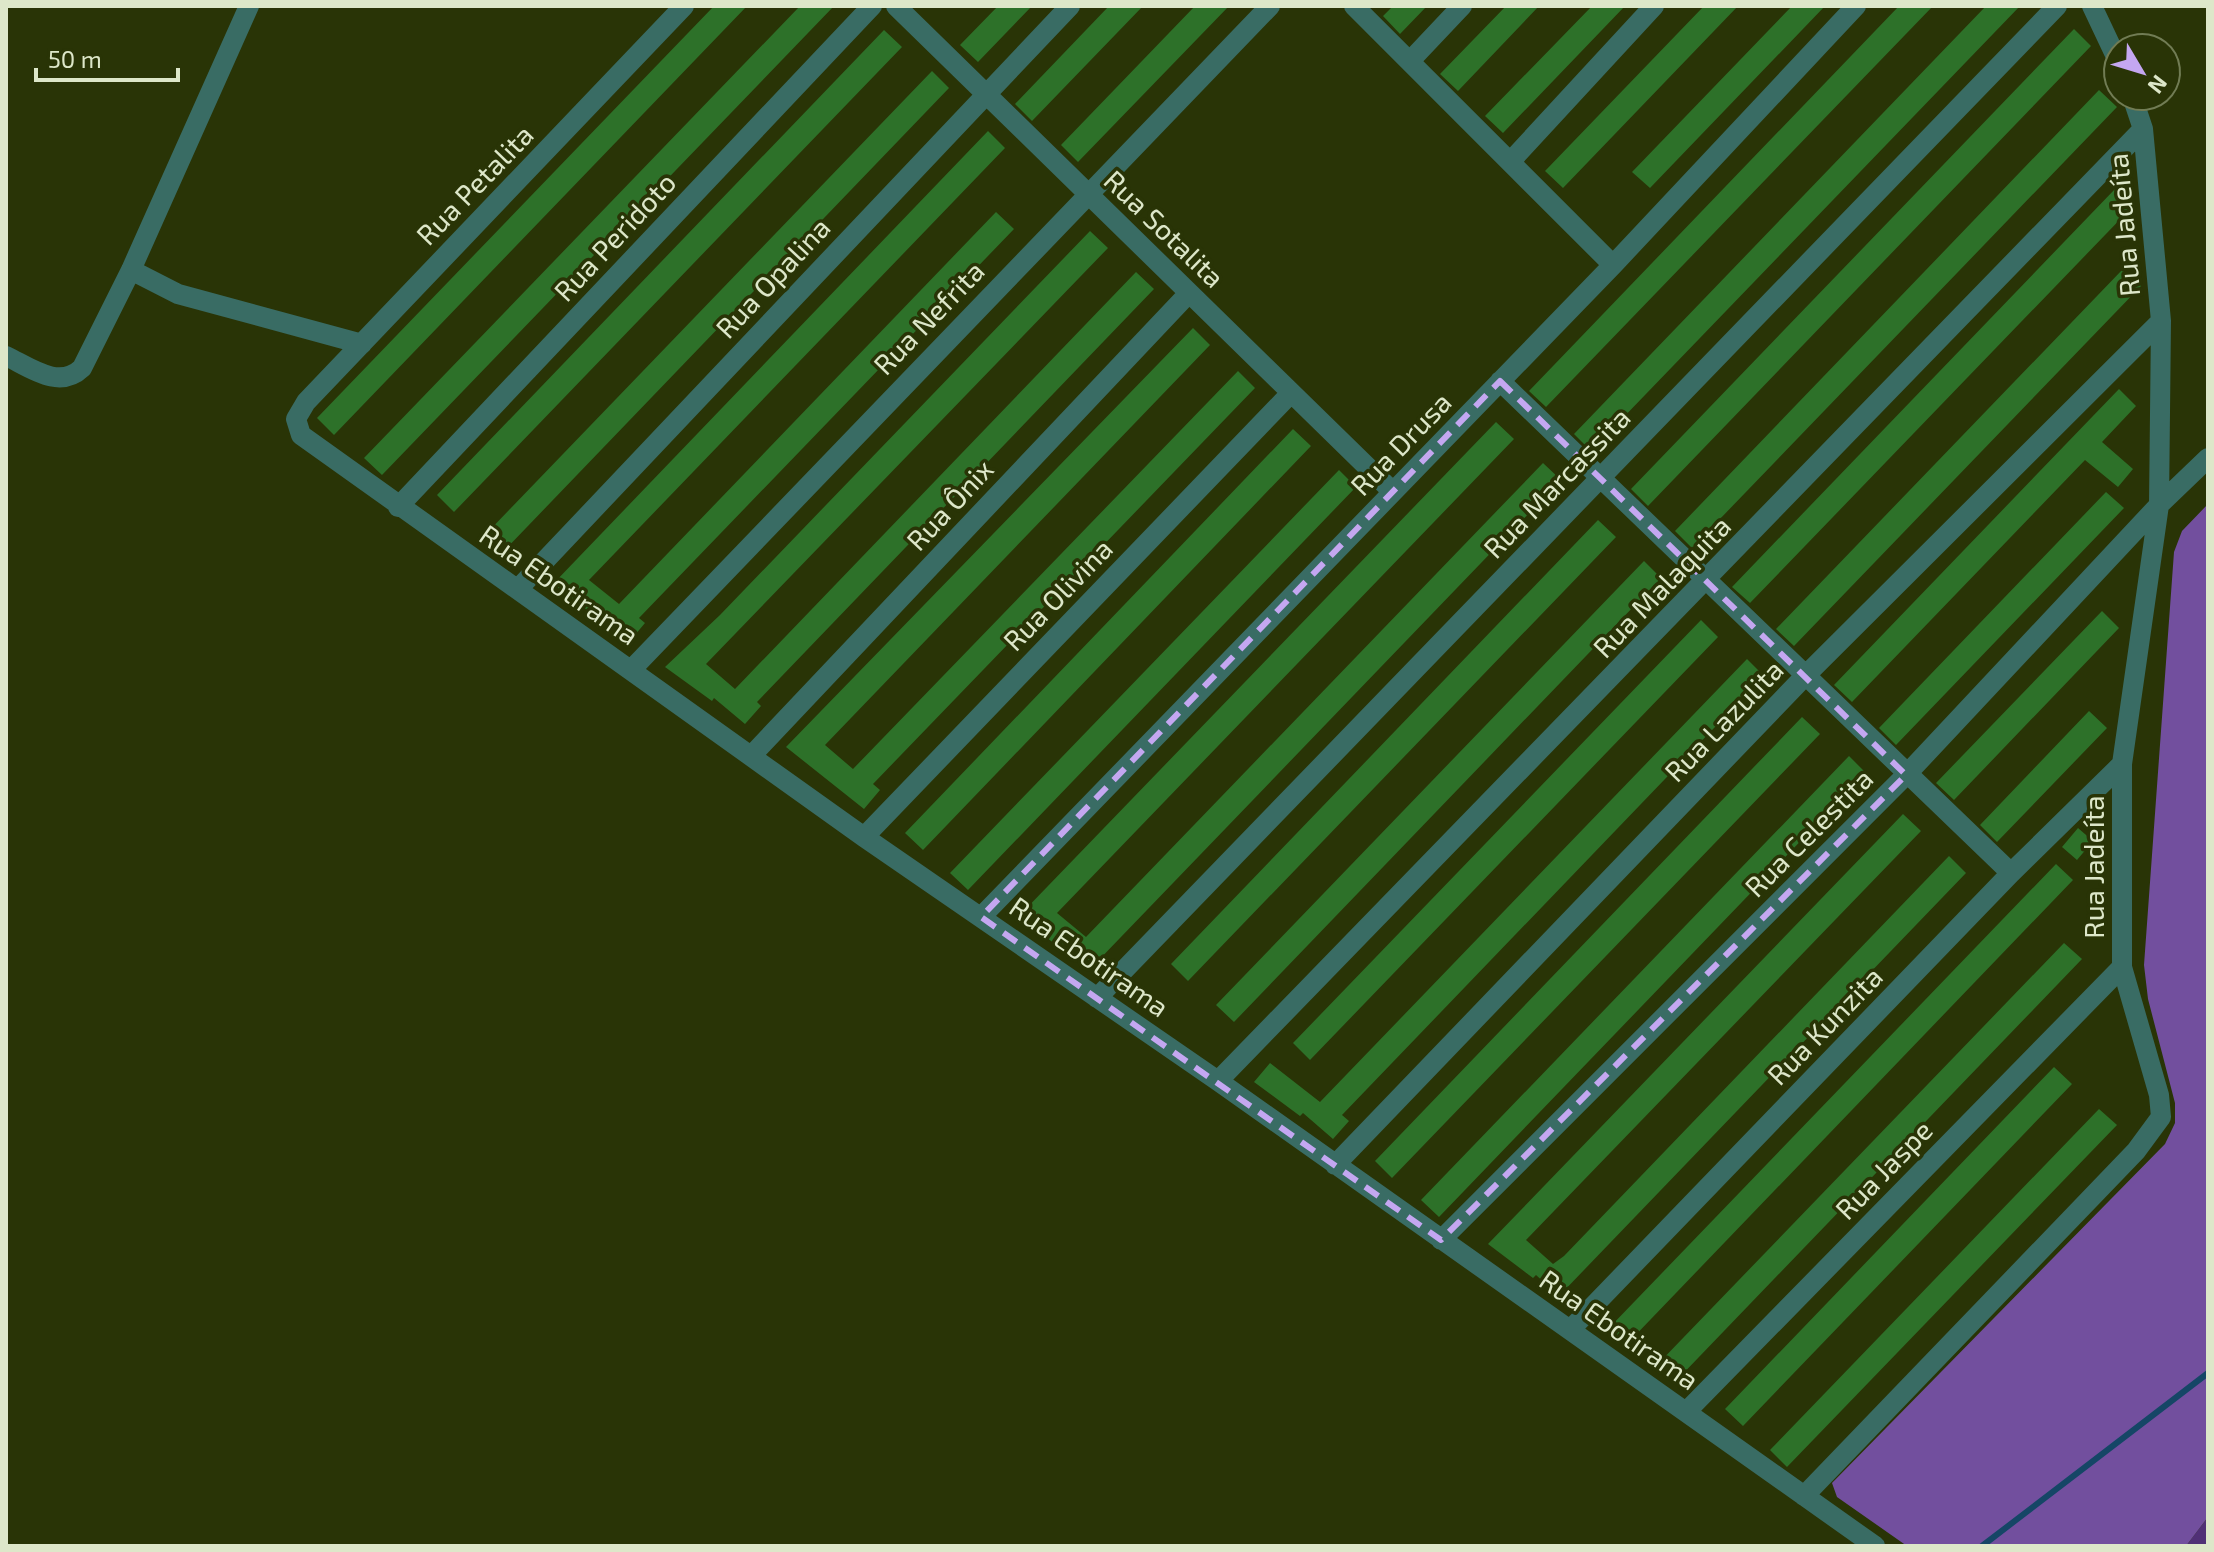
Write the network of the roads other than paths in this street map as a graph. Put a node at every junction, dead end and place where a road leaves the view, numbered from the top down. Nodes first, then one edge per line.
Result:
1 (249, 6) edge
2 (684, 6) edge
3 (872, 6) edge
4 (896, 6) edge
5 (1070, 6) edge
6 (1270, 6) edge
7 (1354, 6) edge
8 (1462, 6) edge
9 (1654, 6) edge
10 (1856, 6) edge
11 (2057, 6) edge
12 (2092, 6) edge
13 (2104, 32) edge
14 (1410, 61) junction
15 (985, 93) junction
16 (2137, 112) edge
17 (2143, 129) junction
18 (1510, 162) junction
19 (1087, 193) junction
20 (1613, 265) junction
21 (131, 270) junction
22 (1189, 293) junction
23 (2161, 321) junction
24 (362, 344) junction
25 (6, 356) edge
26 (1500, 381) junction
27 (1291, 393) junction
28 (306, 402) joint
29 (2208, 458) edge
30 (1600, 479) junction
31 (1393, 492) junction
32 (2159, 505) junction
33 (398, 507) junction
34 (1706, 582) junction
35 (518, 589) junction
36 (631, 670) junction
37 (1804, 677) junction
38 (751, 756) junction
39 (2122, 764) junction
40 (1906, 775) junction
41 (864, 837) junction
42 (2011, 873) junction
43 (981, 917) junction
44 (2122, 967) junction
45 (1097, 998) junction
46 (1218, 1081) junction
47 (1335, 1165) junction
48 (1441, 1240) junction
49 (1571, 1329) junction
50 (1686, 1412) junction
51 (1804, 1496) junction
52 (1875, 1546) edge

1 - 21 street
2 - 24 street, Rua Petalita
3 - 33 street, Rua Peridoto
4 - 15 street, Rua Sotalita
5 - 15 street, Rua Opalina
6 - 19 street, Rua Nefrita
7 - 14 street
8 - 14 street
9 - 18 street
10 - 20 street, Rua Drusa
11 - 30 street, Rua Marcassita
12 - 13 street
14 - 18 street
15 - 19 street, Rua Sotalita
15 - 35 street, Rua Opalina
16 - 17 street, Rua Jadeíta
17 - 23 street, Rua Jadeíta
17 - 34 street, Rua Malaquita
18 - 20 street
19 - 22 street, Rua Sotalita
19 - 36 street, Rua Nefrita
20 - 26 street, Rua Drusa
21 - 24 street
21 - 25 street
22 - 27 street, Rua Sotalita
22 - 38 street, Rua Ônix
23 - 32 street, Rua Jadeíta
23 - 37 street, Rua Lazulita
24 - 28 street, Rua Petalita
26 - 30 street
26 - 31 street, Rua Drusa
27 - 31 street, Rua Sotalita
27 - 41 street, Rua Olivina
28 - 33 street, Rua Ebotirama
29 - 32 street, Rua Celestita
30 - 34 street
30 - 45 street, Rua Marcassita
31 - 43 street, Rua Drusa
32 - 39 street, Rua Jadeíta
32 - 40 street, Rua Celestita
33 - 35 street, Rua Ebotirama
34 - 37 street
34 - 46 street, Rua Malaquita
35 - 36 street, Rua Ebotirama
36 - 38 street, Rua Ebotirama
37 - 40 street
37 - 47 street, Rua Lazulita
38 - 41 street, Rua Ebotirama
39 - 42 street, Rua Kunzita
39 - 44 street, Rua Jadeíta
40 - 42 street
40 - 48 street, Rua Celestita
41 - 43 street, Rua Ebotirama
42 - 49 street, Rua Kunzita
43 - 45 street, Rua Ebotirama
44 - 50 street, Rua Jaspe
44 - 51 street, Rua Jadeíta
45 - 46 street, Rua Ebotirama
46 - 47 street, Rua Ebotirama
47 - 48 street, Rua Ebotirama
48 - 49 street, Rua Ebotirama
49 - 50 street, Rua Ebotirama
50 - 51 street, Rua Ebotirama
51 - 52 street, Rua Ebotirama

